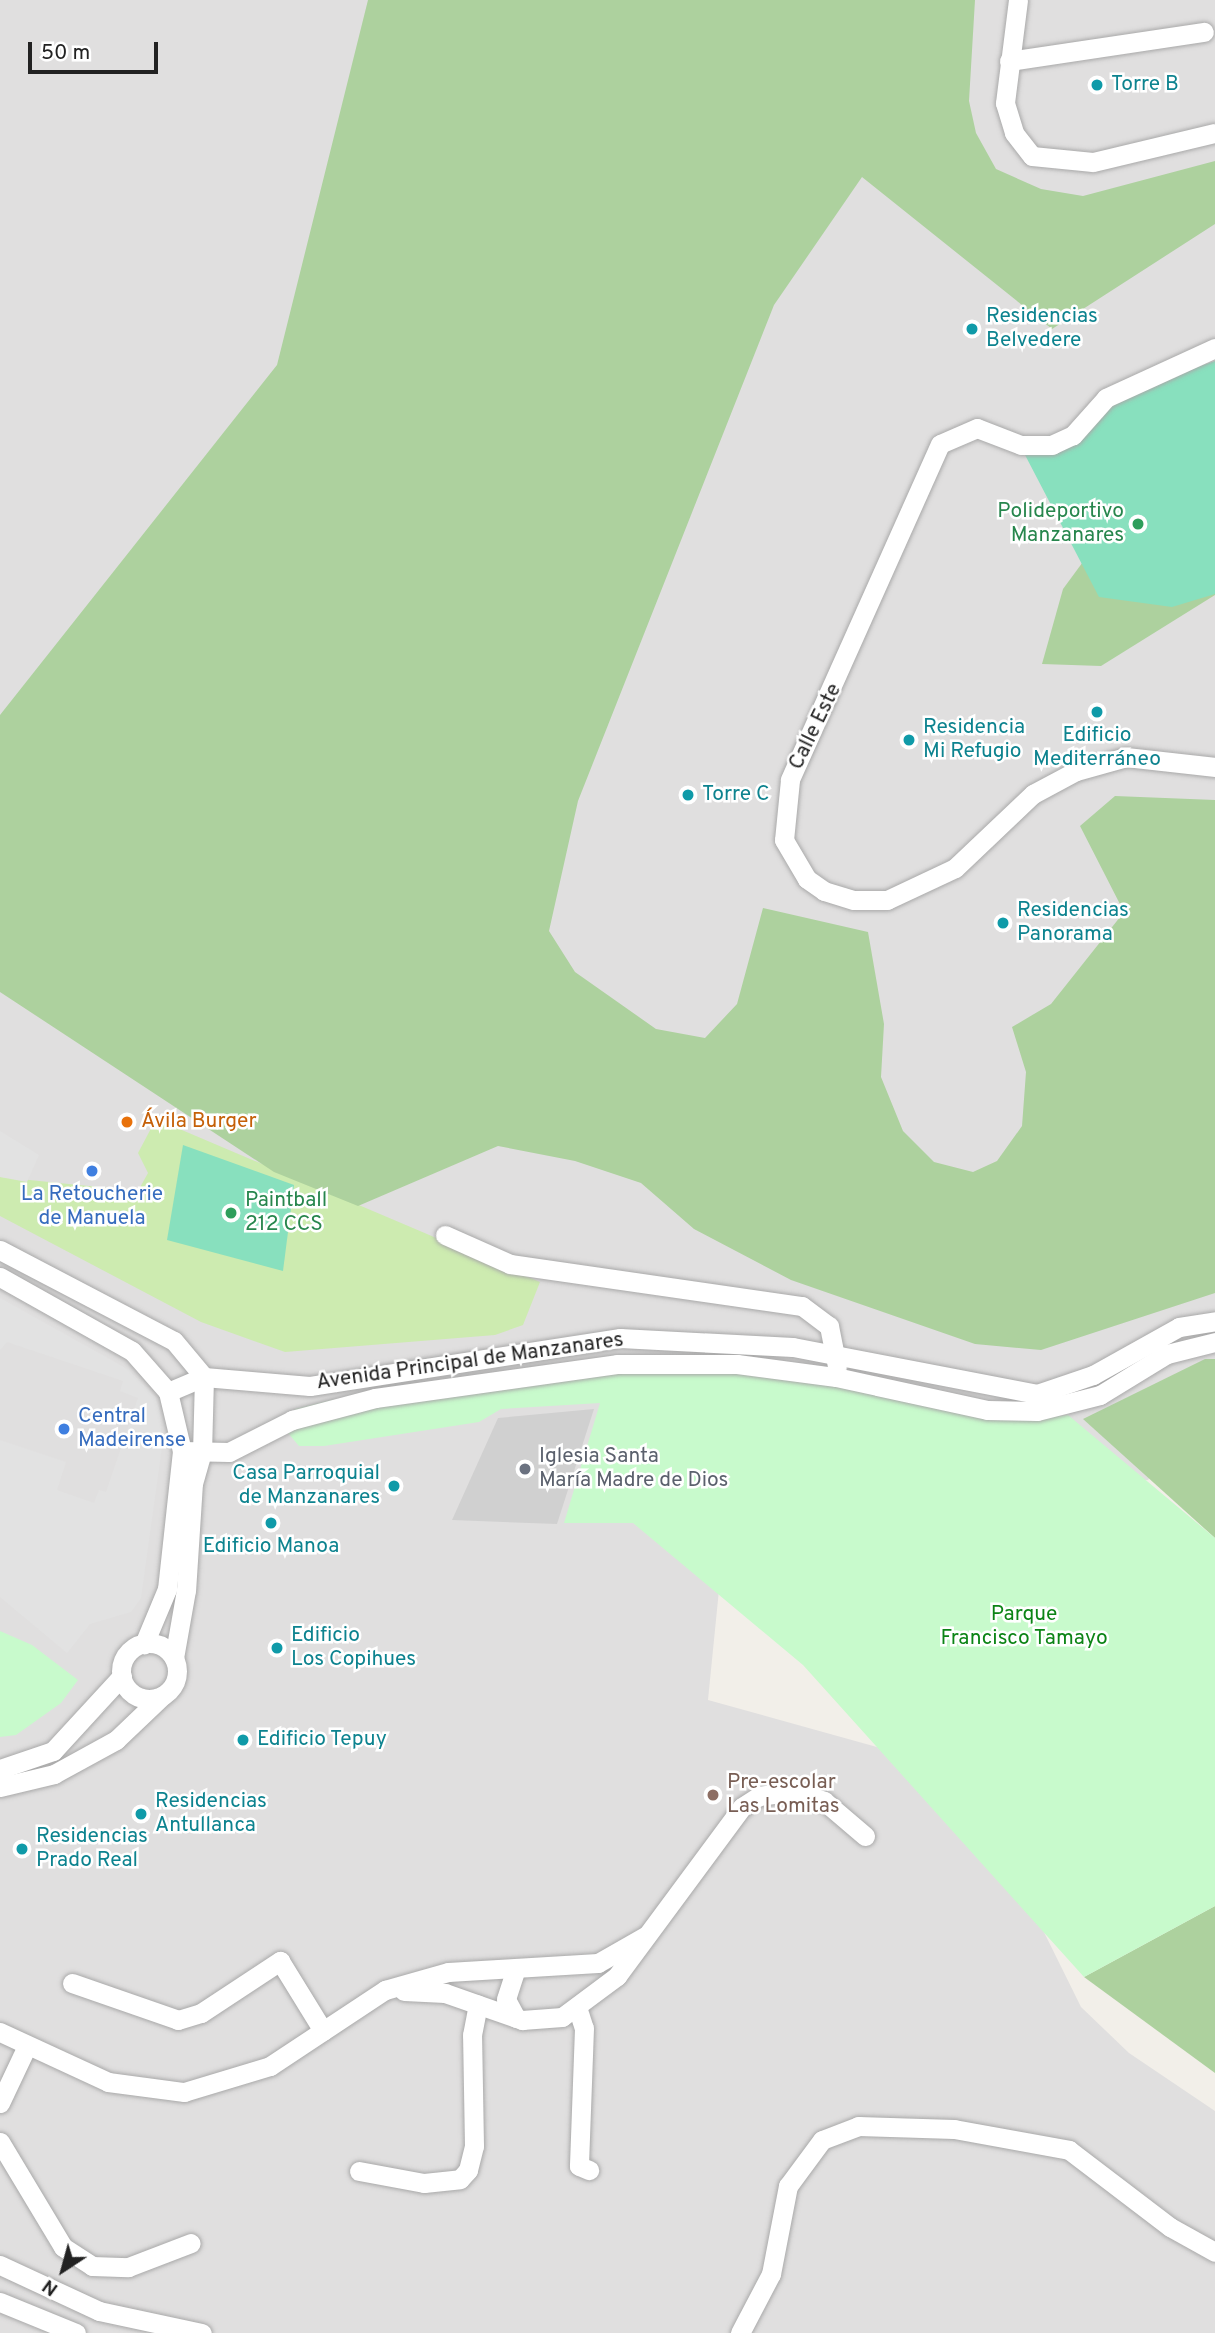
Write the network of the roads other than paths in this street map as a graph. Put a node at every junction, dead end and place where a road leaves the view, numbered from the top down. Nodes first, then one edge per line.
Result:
1 (1018, 0) edge
2 (1205, 32) dead end
3 (1009, 61) junction
4 (1215, 133) edge
5 (1215, 348) edge
6 (1215, 766) edge
7 (445, 1235) dead end
8 (0, 1250) edge
9 (0, 1278) edge
10 (1215, 1321) edge
11 (1215, 1342) edge
12 (838, 1355) junction
13 (204, 1377) junction
14 (836, 1377) junction
15 (168, 1392) junction
16 (182, 1451) junction
17 (202, 1452) junction
18 (144, 1644) junction
19 (174, 1658) junction
20 (122, 1676) junction
21 (162, 1696) junction
22 (0, 1769) edge
23 (0, 1787) edge
24 (865, 1836) dead end
25 (647, 1935) junction
26 (582, 1966) junction
27 (516, 1969) junction
28 (72, 1983) dead end
29 (385, 1990) junction
30 (478, 2005) junction
31 (577, 2007) junction
32 (516, 2018) junction
33 (323, 2031) junction
34 (0, 2032) edge
35 (27, 2046) junction
36 (0, 2103) edge
37 (0, 2142) edge
38 (589, 2170) dead end
39 (359, 2171) dead end
40 (191, 2243) dead end
41 (1215, 2252) edge
42 (0, 2265) edge
43 (0, 2302) edge
44 (76, 2333) edge
45 (202, 2333) edge
46 (740, 2333) edge

1 - 3 street
2 - 3 street
3 - 4 street
5 - 6 street, Calle Este
7 - 12 street
8 - 13 street
9 - 15 street
10 - 12 street, Avenida Principal de Manzanares
11 - 14 street, Avenida Principal de Manzanares
12 - 13 street, Avenida Principal de Manzanares
12 - 14 street
13 - 15 street, Avenida Principal de Manzanares
13 - 17 street
14 - 17 street, Avenida Principal de Manzanares
15 - 16 street
16 - 17 street, Avenida Principal de Manzanares
16 - 18 street
17 - 19 street
18 - 19 street
18 - 20 street
19 - 21 street
20 - 21 street
20 - 22 street
21 - 23 street
24 - 25 street
25 - 26 street
25 - 31 street
26 - 27 street
26 - 31 street
27 - 29 street
27 - 32 street
28 - 33 street
29 - 30 street
29 - 33 street
30 - 32 street
30 - 39 street
31 - 32 street
31 - 38 street
33 - 35 street
34 - 35 street
35 - 36 street
37 - 40 street
41 - 46 street
42 - 45 street
43 - 44 street

